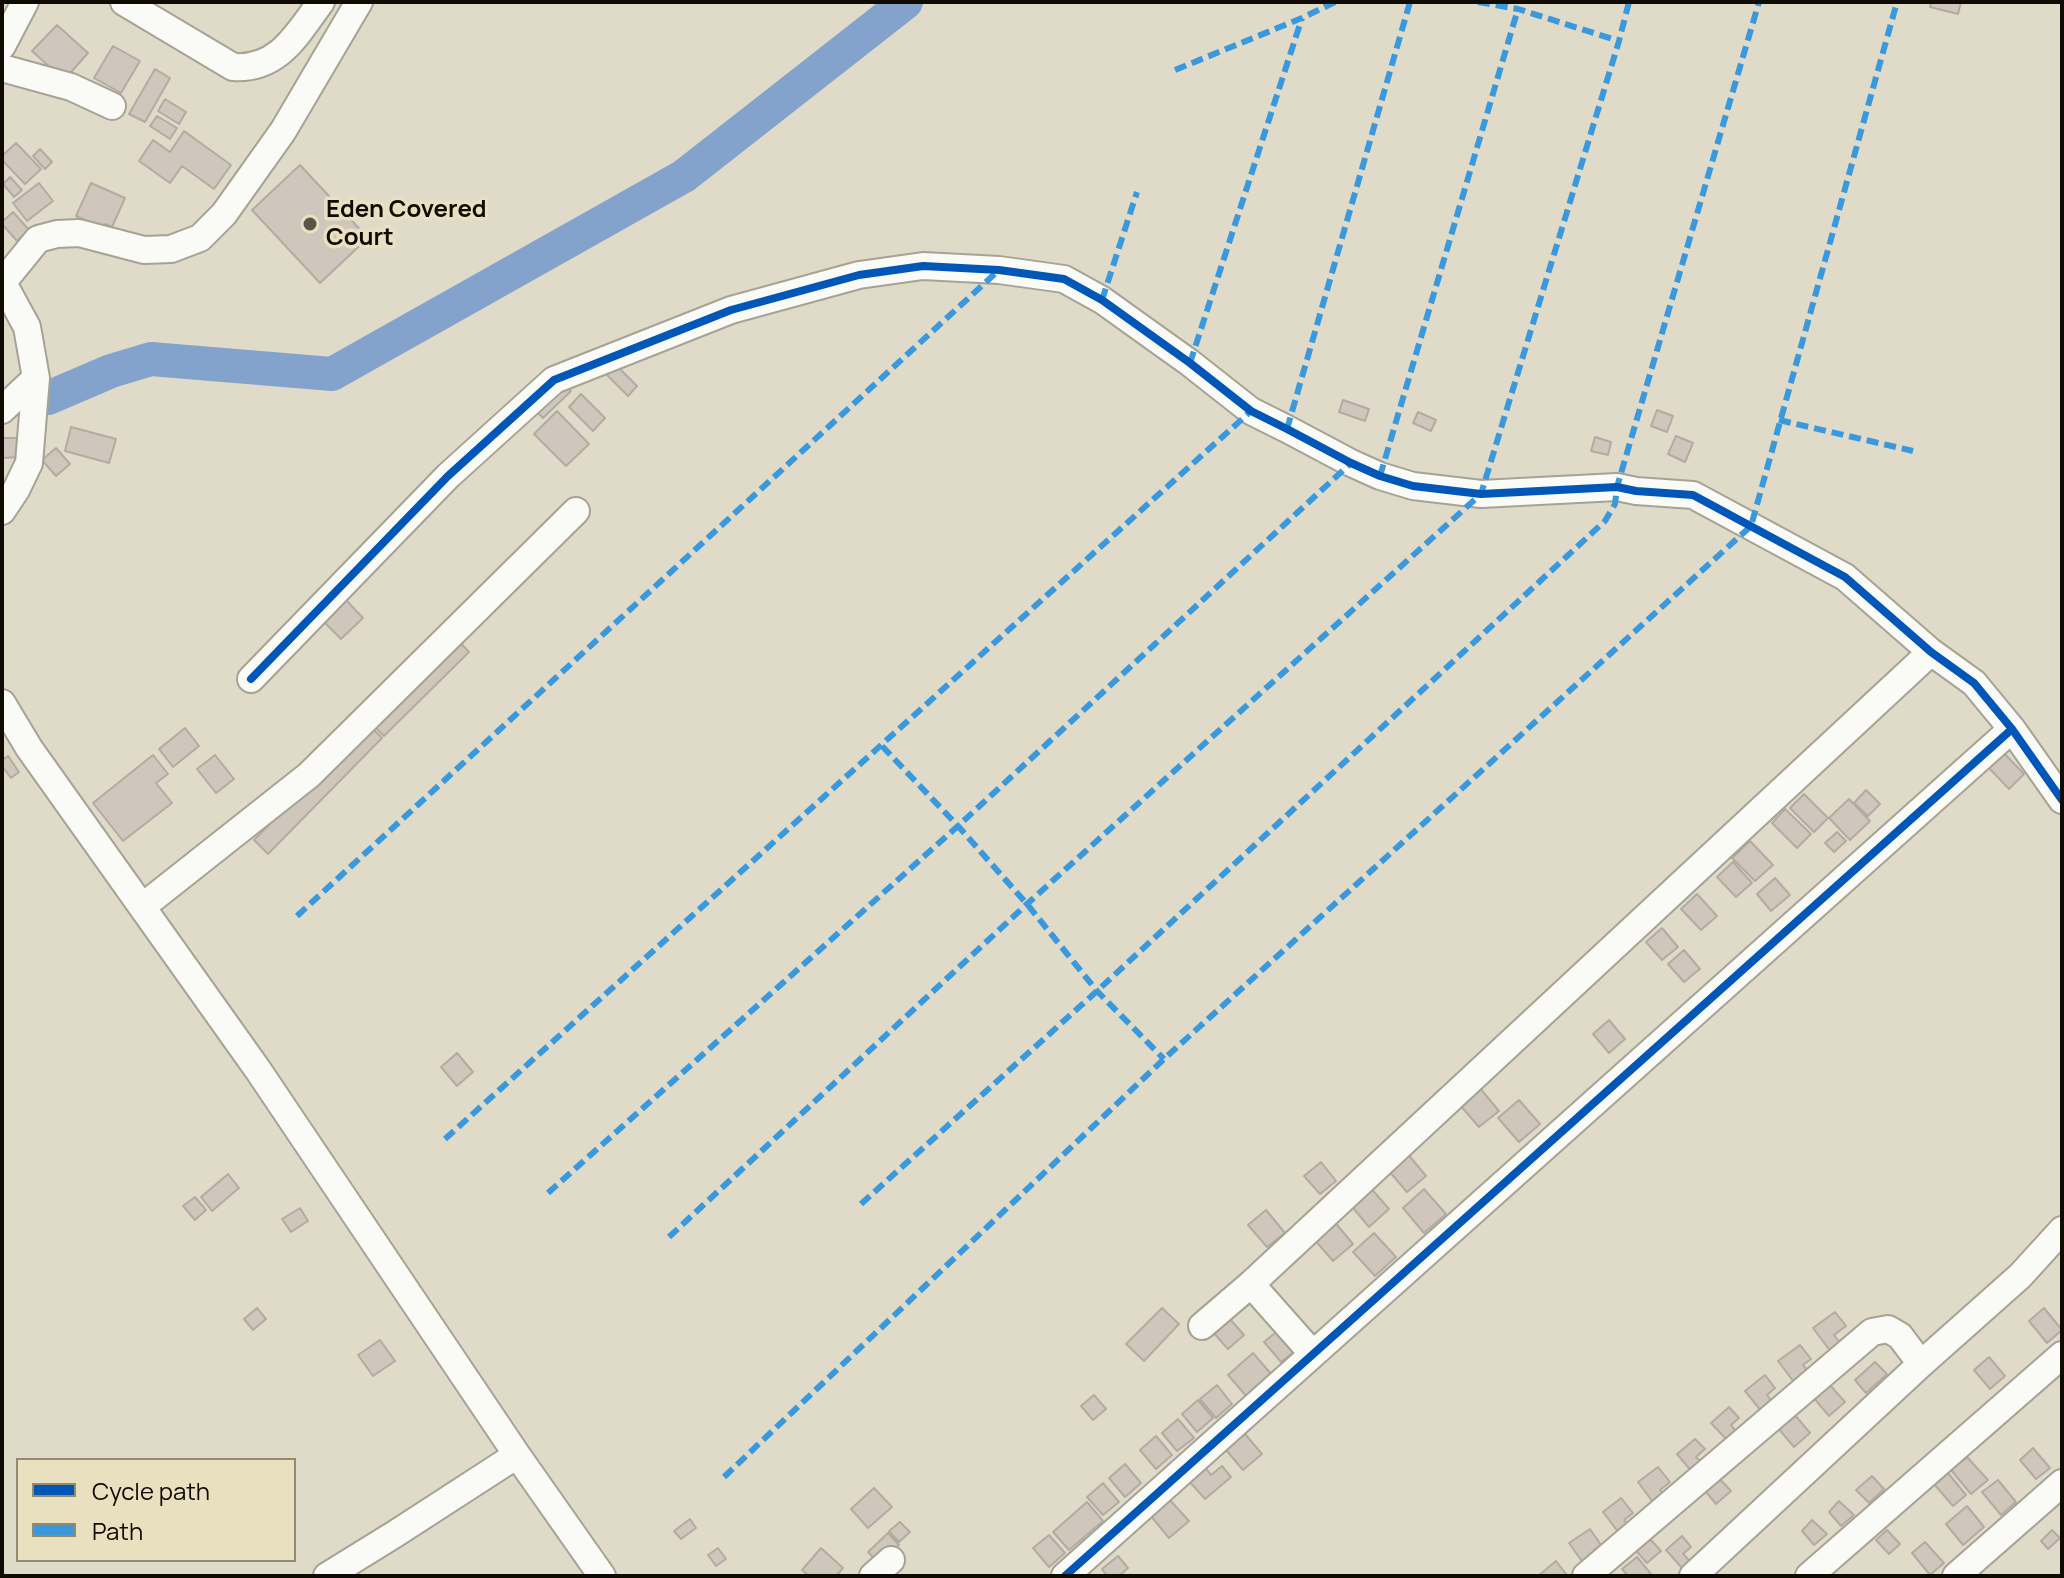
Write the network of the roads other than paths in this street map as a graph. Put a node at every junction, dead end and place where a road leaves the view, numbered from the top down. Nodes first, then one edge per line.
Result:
1 (25, 2) edge
2 (124, 2) edge
3 (321, 2) edge
4 (359, 2) edge
5 (2, 46) edge
6 (2, 68) edge
7 (112, 106) dead end
8 (2, 281) edge
9 (36, 378) junction
10 (2, 410) edge
11 (2, 511) edge
12 (576, 511) dead end
13 (1931, 652) junction
14 (251, 679) dead end
15 (2, 703) edge
16 (2012, 729) junction
17 (2062, 800) edge
18 (142, 907) junction
19 (2062, 1230) edge
20 (1251, 1284) junction
21 (1202, 1326) dead end
22 (1312, 1353) junction
23 (2062, 1355) edge
24 (1921, 1364) junction
25 (517, 1455) junction
26 (2062, 1483) edge
27 (327, 1576) edge
28 (602, 1576) edge
29 (1065, 1576) edge
30 (1586, 1576) edge
31 (1693, 1576) edge
32 (1809, 1576) edge
33 (1956, 1576) edge

1 - 5 street
2 - 3 street
4 - 8 street
6 - 7 street
8 - 9 street
9 - 10 street
9 - 11 street
12 - 18 street
13 - 14 street
13 - 16 street
13 - 20 street
15 - 18 street
16 - 17 street
16 - 22 street
18 - 25 street
19 - 24 street
20 - 21 street
20 - 22 street
22 - 29 street
23 - 32 street
24 - 30 street
24 - 31 street
25 - 27 street
25 - 28 street
26 - 33 street

